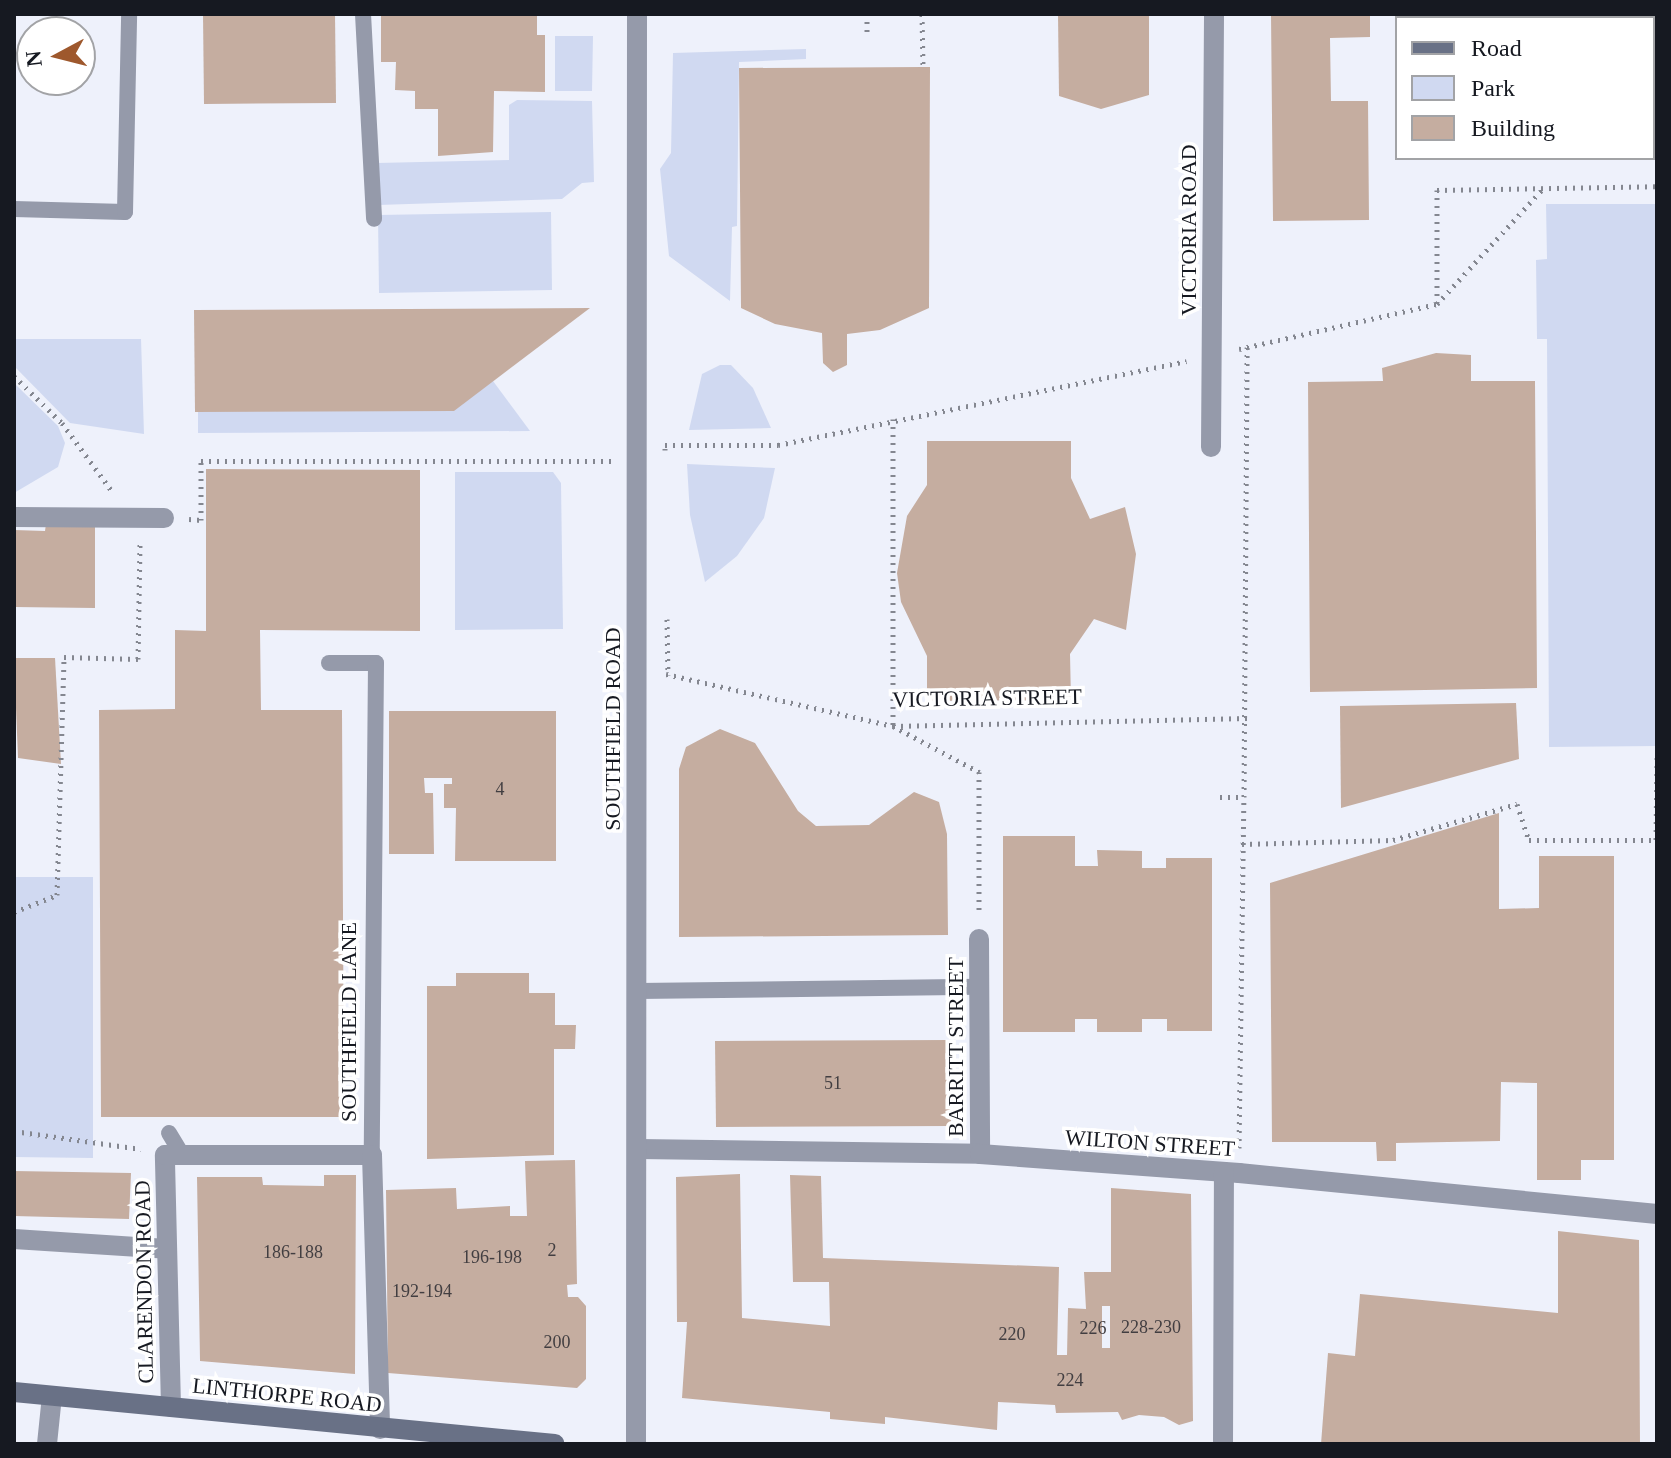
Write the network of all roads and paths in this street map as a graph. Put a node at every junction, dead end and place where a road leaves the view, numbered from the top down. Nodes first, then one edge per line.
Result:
1 (129, 14) edge
2 (363, 14) edge
3 (637, 14) edge
4 (867, 14) edge
5 (922, 14) edge
6 (1214, 14) edge
7 (867, 35) dead end
8 (923, 67) dead end
9 (1657, 186) edge
10 (1542, 190) junction
11 (14, 209) edge
12 (374, 219) dead end
13 (1437, 304) junction
14 (1247, 347) junction
15 (1212, 355) junction
16 (14, 376) edge
17 (893, 419) junction
18 (1211, 447) dead end
19 (664, 460) dead end
20 (602, 461) dead end
21 (14, 517) edge
22 (136, 518) junction
23 (164, 518) joint
24 (667, 613) dead end
25 (329, 663) dead end
26 (637, 669) junction
27 (668, 675) junction
28 (1248, 718) junction
29 (893, 726) junction
30 (1657, 757) edge
31 (1220, 797) dead end
32 (1244, 797) junction
33 (1242, 844) junction
34 (14, 912) edge
35 (979, 939) joint
36 (979, 987) junction
37 (638, 991) junction
38 (14, 1131) edge
39 (169, 1133) dead end
40 (639, 1149) junction
41 (980, 1154) junction
42 (372, 1155) junction
43 (174, 1156) junction
44 (1231, 1172) junction
45 (1657, 1214) edge
46 (14, 1239) edge
47 (167, 1249) junction
48 (14, 1392) edge
49 (52, 1396) junction
50 (171, 1407) junction
51 (380, 1429) junction
52 (47, 1444) edge
53 (555, 1444) edge
54 (636, 1444) edge
55 (1223, 1444) edge

1 - 11 lane
2 - 12 lane
3 - 26 street, SOUTHFIELD ROAD
4 - 7 path
5 - 8 path
6 - 15 street, VICTORIA ROAD
9 - 10 path
10 - 13 path
10 - 13 path
13 - 14 path
14 - 15 path
14 - 28 path
15 - 17 path
15 - 18 street, VICTORIA ROAD
16 - 22 path
17 - 19 path
17 - 29 path
20 - 23 path
21 - 22 street
22 - 23 street
22 - 34 path
24 - 27 path
25 - 42 lane, SOUTHFIELD LANE
26 - 27 path, VICTORIA STREET
26 - 37 street, SOUTHFIELD ROAD
27 - 29 path, VICTORIA STREET
28 - 29 path, VICTORIA STREET
28 - 32 path
29 - 35 path
30 - 33 path
31 - 32 path
32 - 33 path
33 - 44 path
35 - 36 street, BARRITT STREET
36 - 37 lane
36 - 41 street, BARRITT STREET
37 - 40 street, SOUTHFIELD ROAD
38 - 43 path
39 - 43 lane
40 - 41 street, WILTON STREET
40 - 54 street, SOUTHFIELD ROAD
41 - 44 street, WILTON STREET
42 - 43 street
42 - 51 street, SOUTHFIELD LANE
43 - 47 street, CLARENDON ROAD
44 - 45 street, WILTON STREET
44 - 55 street
46 - 47 street
47 - 50 street, CLARENDON ROAD
48 - 49 main road, LINTHORPE ROAD
49 - 50 main road, LINTHORPE ROAD
49 - 52 street
50 - 51 main road, LINTHORPE ROAD
51 - 53 main road, LINTHORPE ROAD

